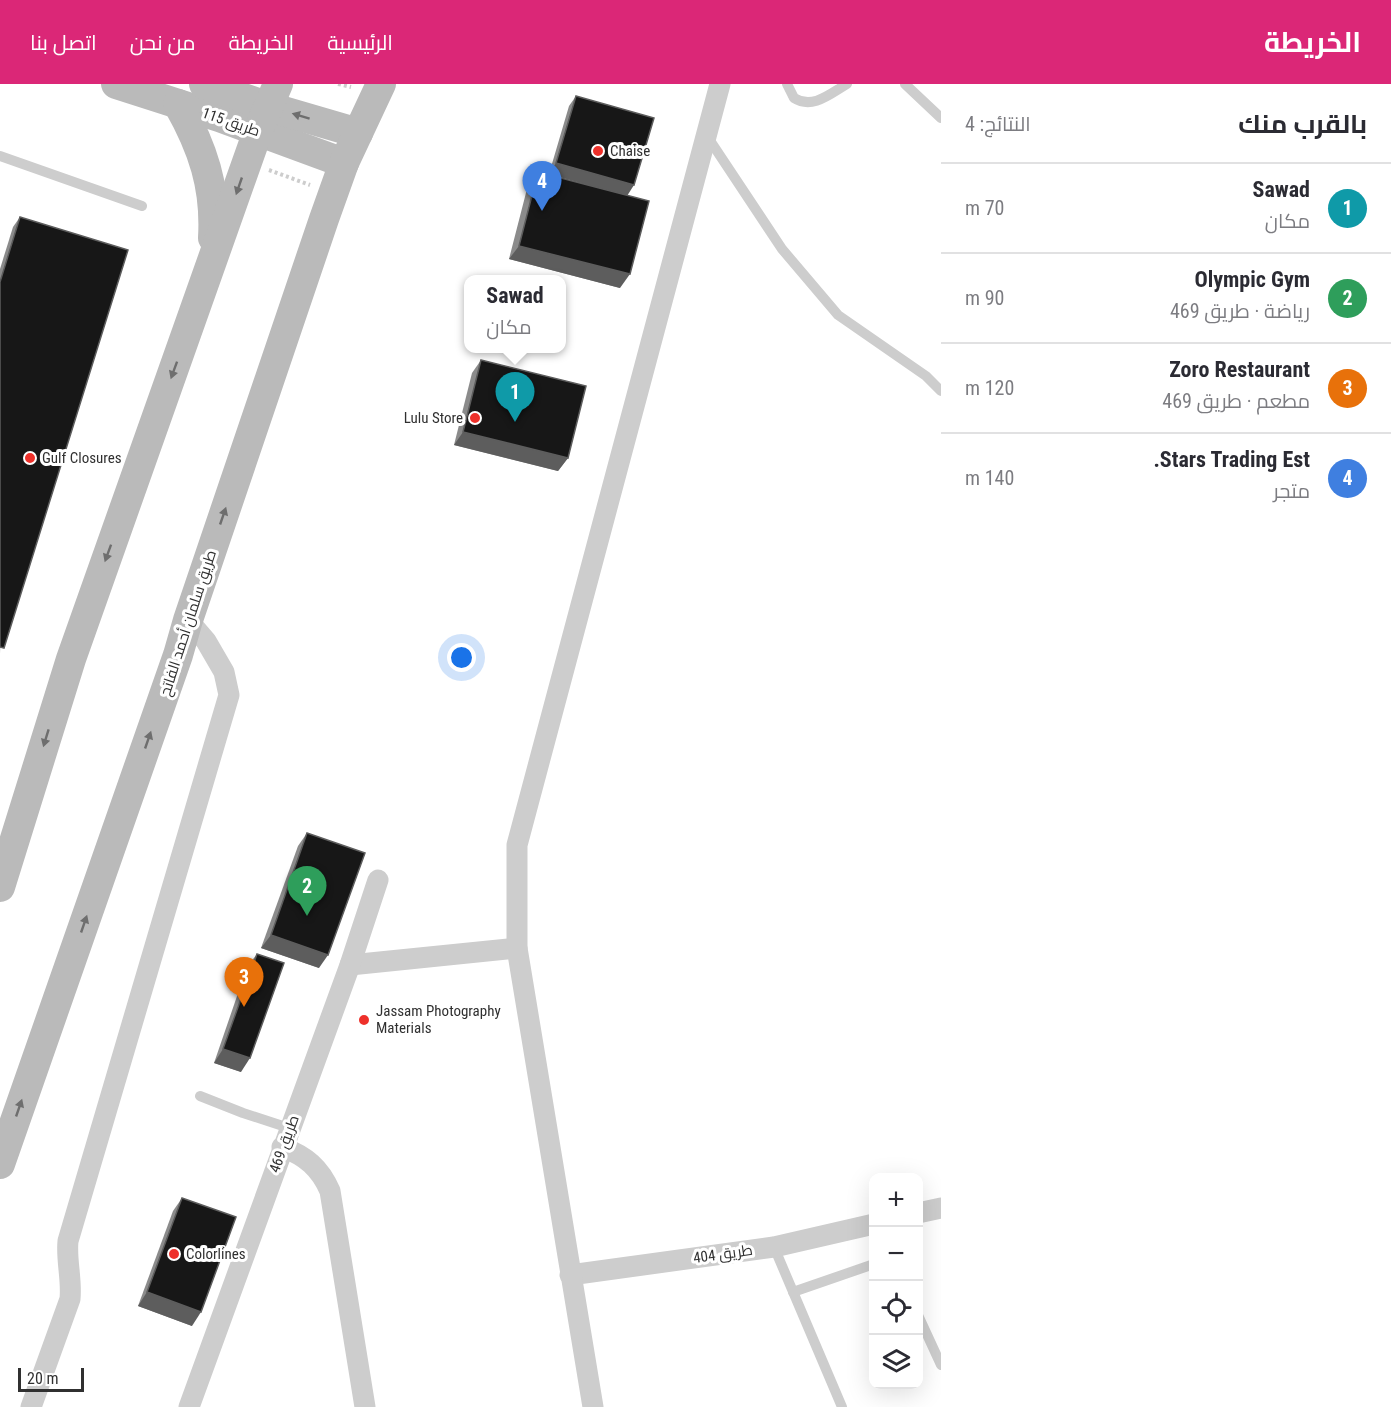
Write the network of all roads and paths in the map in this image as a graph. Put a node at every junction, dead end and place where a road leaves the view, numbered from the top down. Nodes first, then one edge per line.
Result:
1 (116, 84) edge
2 (204, 84) edge
3 (381, 84) edge
4 (720, 84) edge
5 (787, 84) edge
6 (848, 84) edge
7 (905, 84) edge
8 (178, 104) junction
9 (268, 107) edge
10 (941, 118) edge
11 (358, 133) junction
12 (707, 135) junction
13 (0, 156) edge
14 (344, 163) junction
15 (142, 206) dead end
16 (212, 262) junction
17 (941, 391) edge
18 (188, 620) junction
19 (378, 880) dead end
20 (0, 887) edge
21 (517, 948) junction
22 (350, 965) junction
23 (200, 1096) dead end
24 (286, 1137) junction
25 (0, 1164) edge
26 (941, 1208) edge
27 (923, 1212) edge
28 (869, 1225) edge
29 (774, 1247) junction
30 (869, 1265) edge
31 (570, 1275) junction
32 (793, 1292) junction
33 (923, 1326) edge
34 (941, 1365) edge
35 (31, 1407) edge
36 (189, 1407) edge
37 (365, 1407) edge
38 (594, 1407) edge
39 (842, 1407) edge

1 - 8 street, طريق 115
2 - 9 street, طريق 115
3 - 11 street, طريق سلمان أحمد الفاتح
4 - 12 street
5 - 6 lane
7 - 10 lane
8 - 9 street, طريق 115
8 - 16 street
11 -> 9 street, طريق 115
9 - 14 street, طريق 115
9 -> 16 street
11 - 14 street, طريق سلمان أحمد الفاتح
12 - 17 lane
12 - 21 street
13 - 15 lane
18 -> 14 street, طريق سلمان أحمد الفاتح
16 -> 20 street
25 -> 18 street, طريق سلمان أحمد الفاتح
18 - 35 street
19 - 22 street, طريق 469
21 - 22 street
21 - 31 street
22 - 24 street, طريق 469
23 - 24 lane
24 - 36 street, طريق 469
24 - 37 street
26 - 27 street
28 - 29 street, طريق 404
29 - 31 street, طريق 404
29 - 32 lane
30 - 32 lane
31 - 38 street
32 - 39 lane
33 - 34 lane

